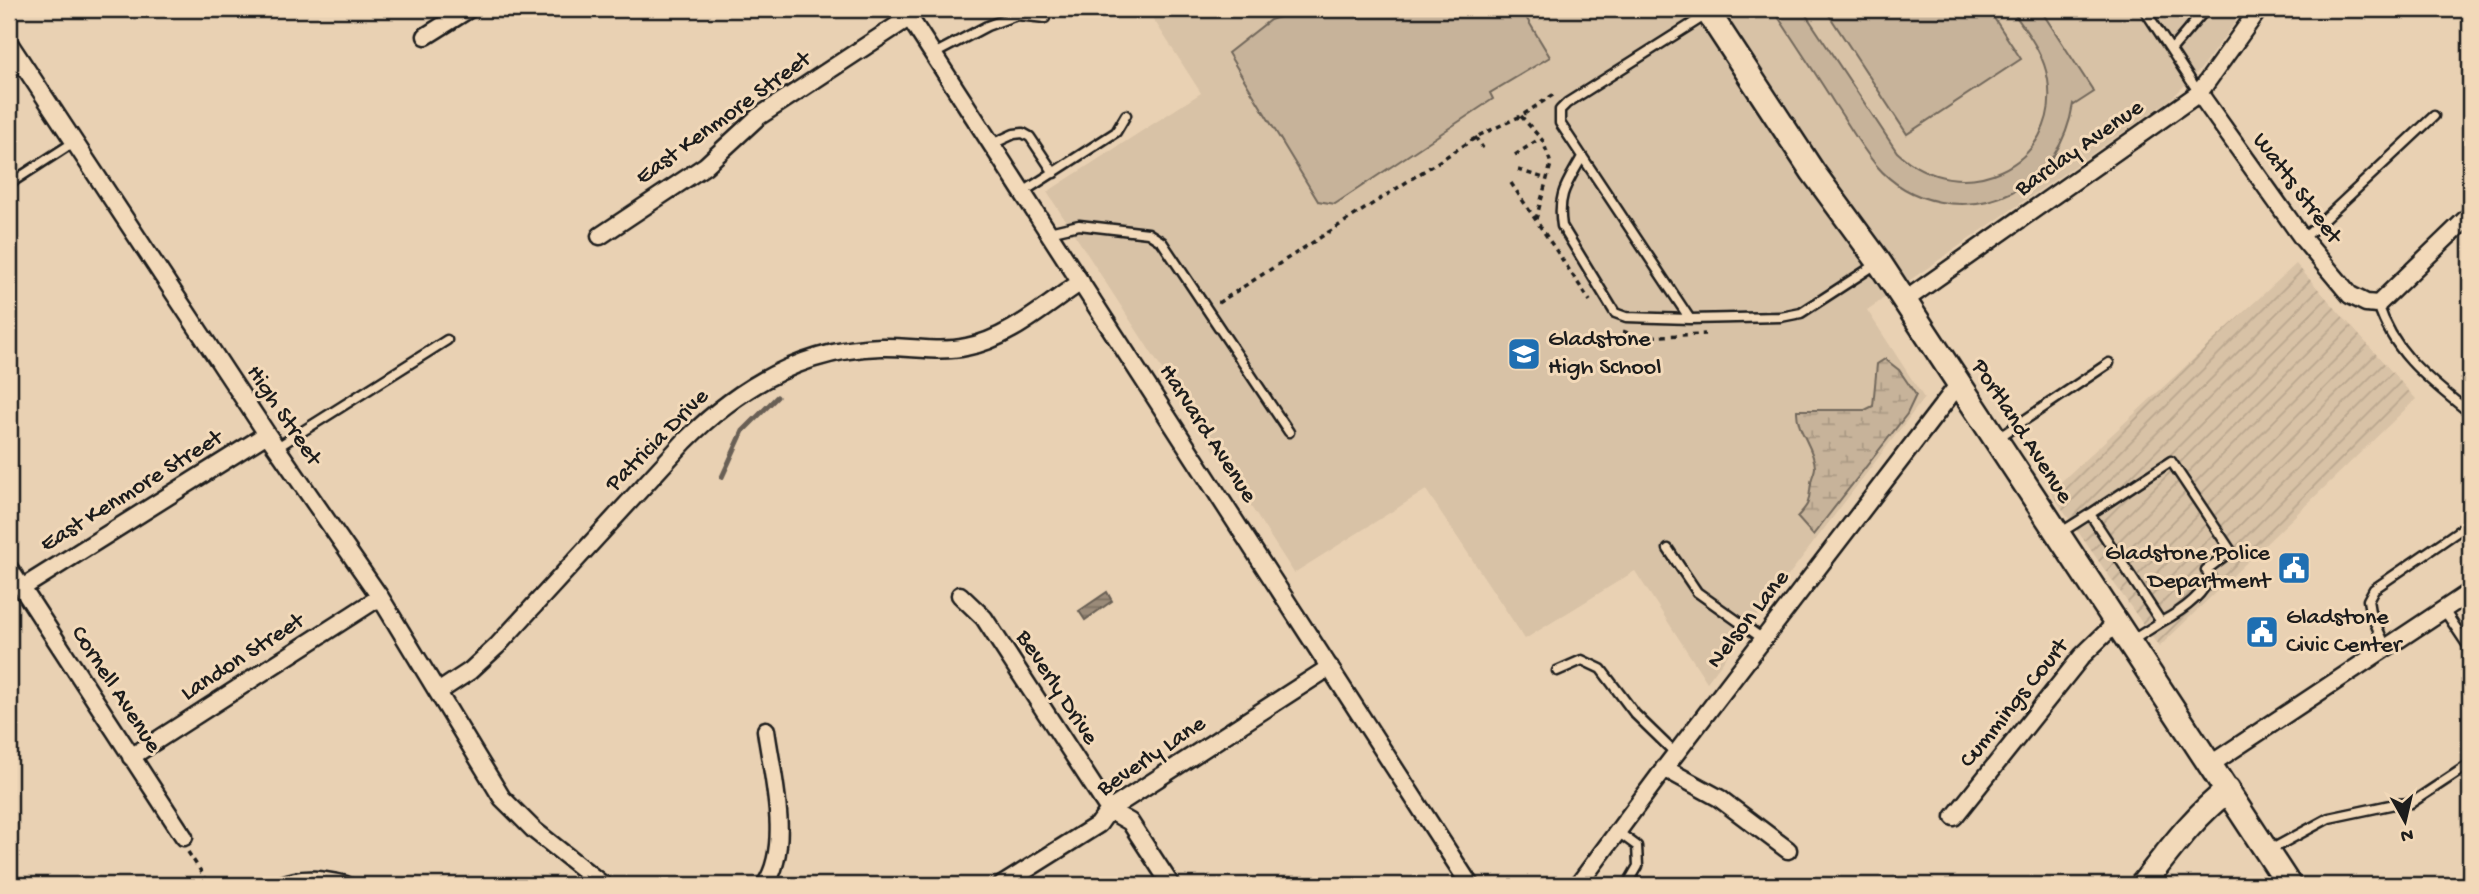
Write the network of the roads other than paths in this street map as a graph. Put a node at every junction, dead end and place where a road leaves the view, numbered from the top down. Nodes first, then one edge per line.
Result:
1 (470, 9) edge
2 (2144, 9) edge
3 (2206, 9) edge
4 (2259, 9) edge
5 (1707, 11) edge
6 (907, 13) edge
7 (1045, 18) dead end
8 (426, 36) dead end
9 (9, 43) edge
10 (2171, 50) junction
11 (934, 54) junction
12 (2199, 93) junction
13 (1126, 115) dead end
14 (2434, 116) dead end
15 (74, 142) junction
16 (992, 145) junction
17 (1582, 157) junction
18 (1054, 173) junction
19 (9, 184) edge
20 (1023, 192) junction
21 (2470, 215) edge
22 (1049, 232) junction
23 (600, 236) dead end
24 (2303, 239) junction
25 (1879, 262) junction
26 (1081, 282) junction
27 (1904, 301) junction
28 (2372, 304) junction
29 (1690, 319) junction
30 (447, 340) dead end
31 (2109, 363) dead end
32 (1958, 385) junction
33 (2470, 413) edge
34 (1289, 432) dead end
35 (1995, 440) junction
36 (272, 441) junction
37 (2090, 513) junction
38 (2470, 523) edge
39 (2057, 535) junction
40 (1668, 549) dead end
41 (9, 568) edge
42 (22, 588) junction
43 (2470, 592) edge
44 (960, 594) dead end
45 (380, 597) junction
46 (2444, 610) junction
47 (2161, 622) junction
48 (2122, 633) junction
49 (1763, 639) junction
50 (2386, 648) junction
51 (2470, 649) edge
52 (1330, 667) junction
53 (1557, 671) dead end
54 (438, 692) junction
55 (766, 730) dead end
56 (1675, 753) junction
57 (131, 757) junction
58 (2211, 764) junction
59 (2470, 764) edge
60 (1664, 768) junction
61 (2228, 790) junction
62 (1109, 810) junction
63 (1954, 817) dead end
64 (1618, 832) junction
65 (184, 837) road end
66 (1788, 850) dead end
67 (2267, 851) junction
68 (1582, 884) edge
69 (282, 885) edge
70 (346, 885) edge
71 (603, 885) edge
72 (765, 885) edge
73 (1002, 885) edge
74 (1171, 885) edge
75 (1470, 885) edge
76 (1627, 885) edge
77 (2142, 885) edge
78 (2289, 885) edge

1 - 8 street
2 - 10 lane
3 - 10 lane
4 - 12 street, Barclay Avenue
5 - 17 lane
5 - 25 street, Portland Avenue
6 - 11 street, Harvard Avenue
6 - 23 street, East Kenmore Street
7 - 11 lane
9 - 15 street, High Street
10 - 12 lane
11 - 16 street, Harvard Avenue
12 - 24 street, Watts Street
12 - 27 street, Barclay Avenue
13 - 18 lane
14 - 24 lane
15 - 19 lane
15 - 36 street, High Street
16 - 18 lane
16 - 20 street, Harvard Avenue
17 - 29 lane
17 - 29 lane
18 - 20 lane
20 - 22 street, Harvard Avenue
21 - 28 street
22 - 26 street, Harvard Avenue
22 - 34 lane
24 - 28 street, Watts Street
25 - 27 street, Portland Avenue
25 - 29 lane
26 - 52 street, Harvard Avenue
26 - 54 street, Patricia Drive
27 - 32 street, Portland Avenue
28 - 33 lane
30 - 36 lane
31 - 35 lane
32 - 35 street, Portland Avenue
32 - 49 street, Nelson Lane
35 - 39 street, Portland Avenue
36 - 42 street, East Kenmore Street
36 - 45 street, High Street
37 - 39 lane
37 - 47 lane
37 - 47 lane
38 - 50 lane
39 - 48 street, Portland Avenue
40 - 49 lane
41 - 42 street, Cornell Avenue
42 - 57 street, Cornell Avenue
43 - 46 street
44 - 62 street, Beverly Drive
45 - 54 street, High Street
45 - 57 street, Landon Street
46 - 50 street
46 - 51 lane
47 - 48 lane
48 - 58 street, Portland Avenue
48 - 63 street, Cummings Court
49 - 56 street, Nelson Lane
50 - 58 street
52 - 62 street, Beverly Lane
52 - 75 street, Harvard Avenue
53 - 56 lane
54 - 71 street, High Street
55 - 72 street
56 - 60 street, Nelson Lane
57 - 65 street, Cornell Avenue
58 - 61 street, Portland Avenue
59 - 67 lane
60 - 64 street, Nelson Lane
60 - 66 street
61 - 67 street, Portland Avenue
61 - 77 street
62 - 73 street, Beverly Lane
62 - 74 street, Beverly Drive
64 - 68 street, Nelson Lane
64 - 76 lane
67 - 78 street, Portland Avenue
69 - 70 street

